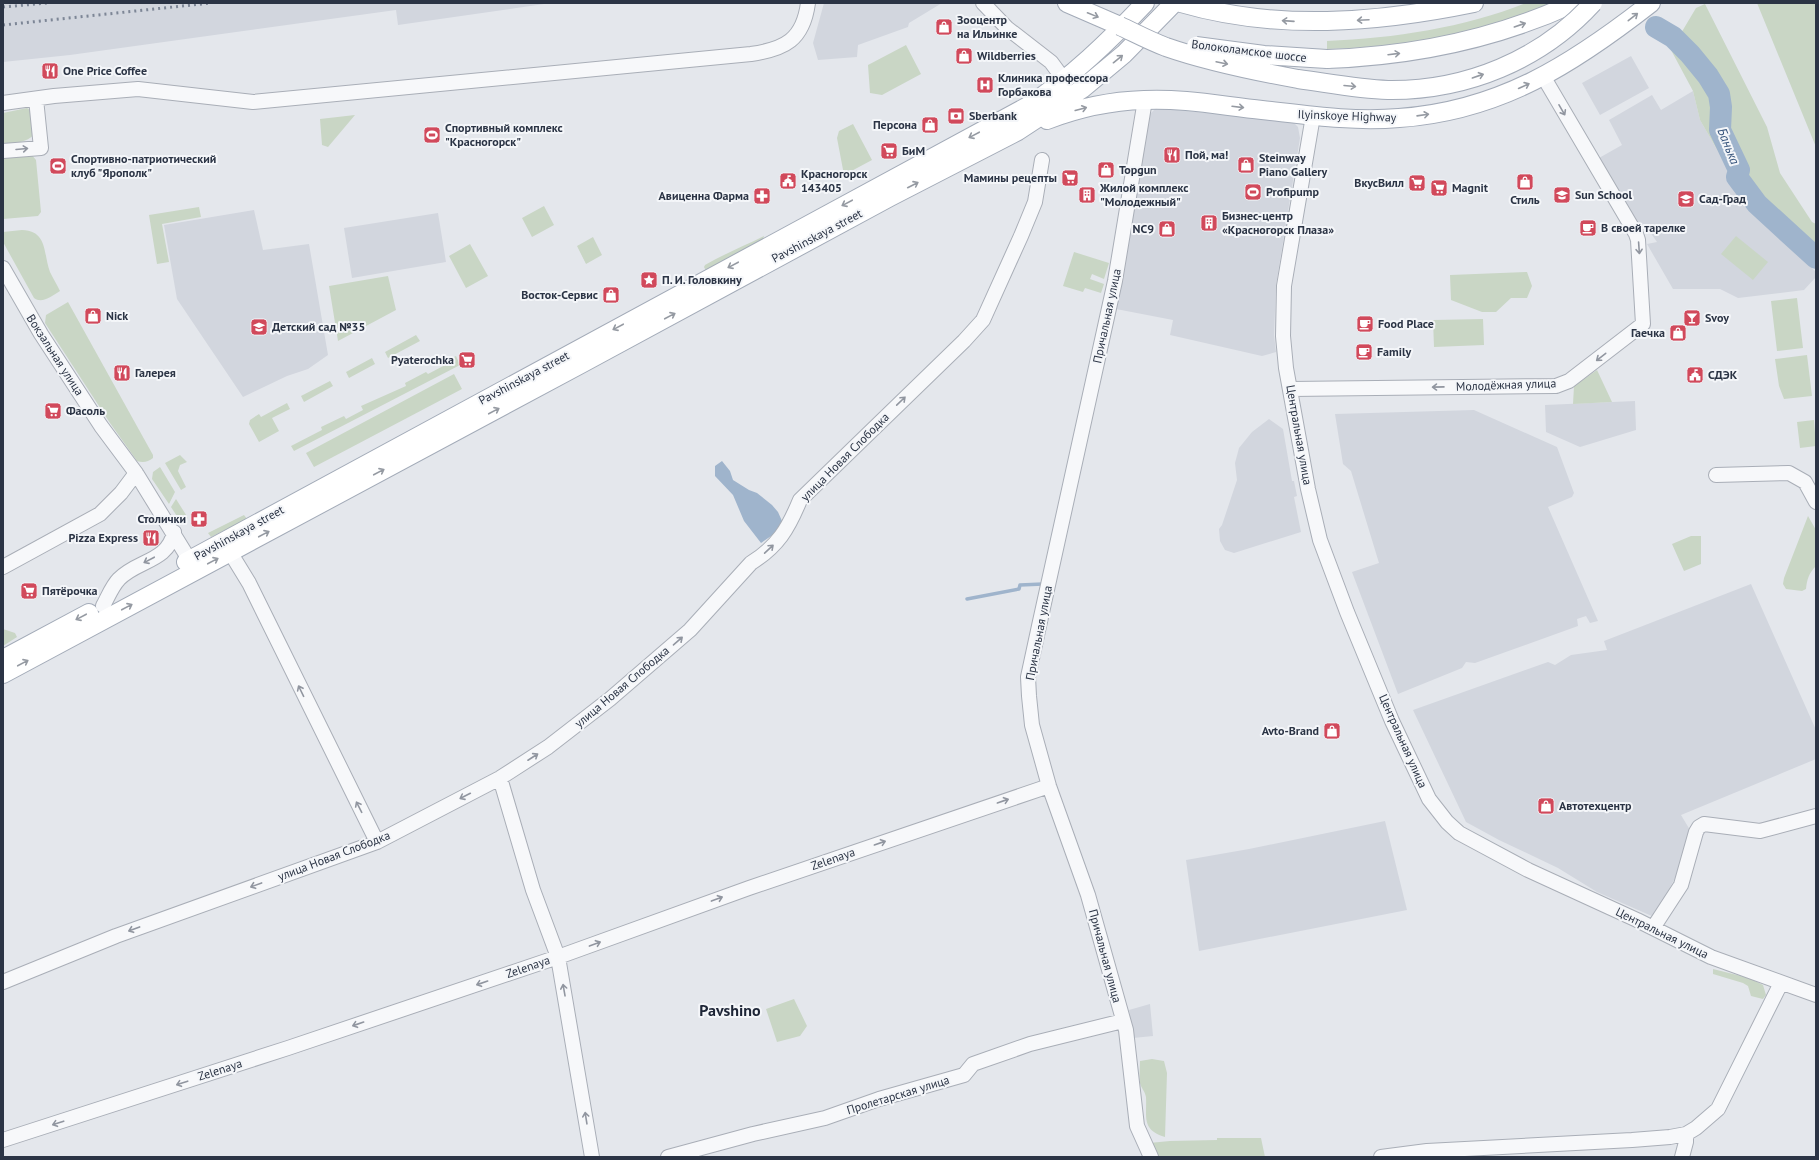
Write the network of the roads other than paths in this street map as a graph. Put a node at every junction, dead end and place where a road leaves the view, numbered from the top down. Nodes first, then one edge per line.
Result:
1 (808, 3) edge
2 (983, 3) edge
3 (1067, 3) edge
4 (1145, 3) edge
5 (1174, 3) edge
6 (1181, 3) edge
7 (1449, 3) edge
8 (1474, 3) edge
9 (1574, 3) edge
10 (1593, 3) edge
11 (1651, 3) edge
12 (1430, 11) junction
13 (1120, 26) junction
14 (1543, 76) junction
15 (1065, 80) junction
16 (36, 99) junction
17 (1145, 100) junction
18 (3, 103) edge
19 (1313, 116) junction
20 (1018, 131) junction
21 (3, 151) edge
22 (1042, 160) dead end
23 (3, 268) edge
24 (1291, 389) junction
25 (136, 473) junction
26 (1716, 475) dead end
27 (1816, 502) edge
28 (174, 532) junction
29 (230, 552) junction
30 (193, 565) junction
31 (3, 567) edge
32 (103, 606) junction
33 (3, 659) edge
34 (3, 674) edge
35 (500, 778) junction
36 (1049, 786) junction
37 (1816, 816) edge
38 (376, 842) junction
39 (1653, 928) junction
40 (558, 957) junction
41 (3, 982) edge
42 (1782, 983) junction
43 (1816, 995) edge
44 (1123, 1021) junction
45 (1686, 1134) junction
46 (3, 1140) edge
47 (592, 1157) edge
48 (668, 1157) edge
49 (1151, 1157) edge
50 (1381, 1157) edge
51 (1682, 1157) edge

1 - 16 street
2 - 15 street
3 -> 13 main road, Волоколамское шоссе
4 - 15 main road
20 -> 5 main road
12 -> 6 main road
7 - 12 main road
8 - 12 main road
13 -> 9 main road, Волоколамское шоссе, bridge
13 -> 10 main road, bridge
14 -> 11 main road, Ilyinskoye Highway
19 -> 14 main road, Ilyinskoye Highway
14 -> 24 street, Молодёжная улица
15 -> 30 main road, Pavshinskaya street
16 - 18 street
21 -> 16 street
17 -> 19 main road, Ilyinskoye Highway
20 -> 17 main road, Ilyinskoye Highway
17 - 36 street, Причальная улица
19 - 24 street, Центральная улица
29 -> 20 main road, Pavshinskaya street
35 -> 22 street, улица Новая Слободка
23 - 25 street, Вокзальная улица
24 - 39 street, Центральная улица
25 - 28 street, Вокзальная улица
25 - 31 street
26 - 27 street
28 - 30 street, Вокзальная улица
28 -> 32 street
30 -> 29 main road, Pavshinskaya street
38 -> 29 street
30 - 32 main road, Pavshinskaya street
34 -> 30 main road, Pavshinskaya street
32 -> 33 main road, Pavshinskaya street
35 -> 38 street, улица Новая Слободка
35 - 40 street
40 -> 36 street, Zelenaya
36 - 44 street, Причальная улица
37 - 39 street
38 -> 41 street, улица Новая Слободка
39 - 42 street, Центральная улица
40 -> 46 street, Zelenaya
47 -> 40 street
42 - 43 street, Центральная улица
42 - 45 street
44 - 48 street, Пролетарская улица
44 - 49 street, Причальная улица
45 - 50 street
45 - 51 street

